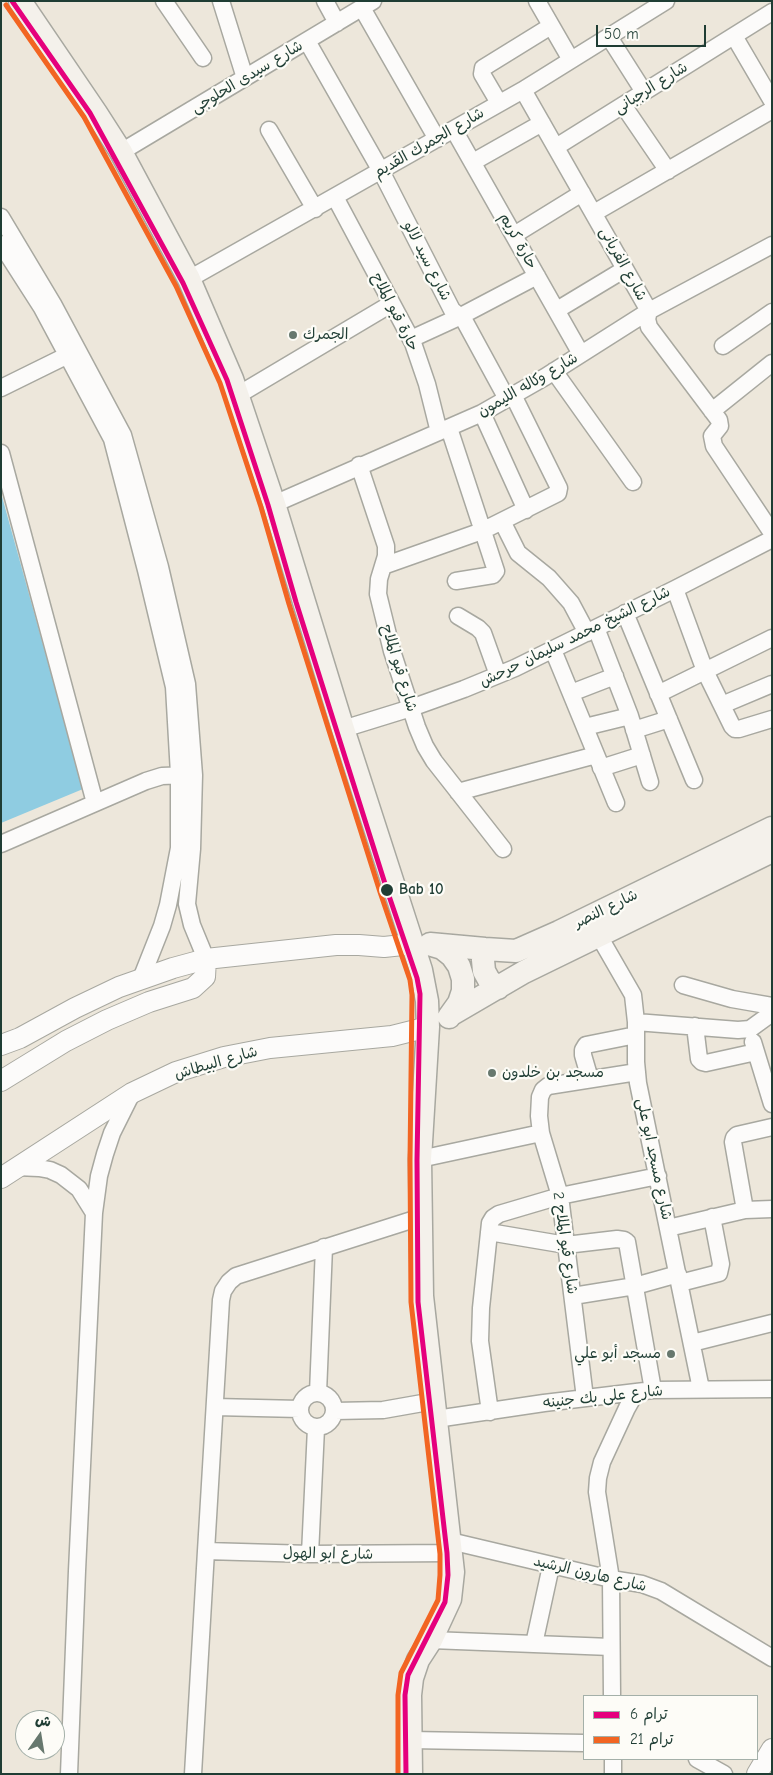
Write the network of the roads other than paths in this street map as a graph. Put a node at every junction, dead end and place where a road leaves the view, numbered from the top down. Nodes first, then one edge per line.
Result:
1 (20, 1) edge
2 (164, 1) edge
3 (221, 1) edge
4 (325, 1) edge
5 (537, 1) edge
6 (666, 1) edge
7 (367, 5) edge
8 (772, 12) edge
9 (337, 23) junction
10 (551, 26) junction
11 (734, 36) junction
12 (609, 37) junction
13 (307, 41) junction
14 (202, 58) dead end
15 (571, 60) junction
16 (245, 78) junction
17 (523, 90) junction
18 (644, 92) junction
19 (772, 101) edge
20 (499, 103) junction
21 (623, 105) junction
22 (772, 110) edge
23 (542, 123) junction
24 (269, 130) dead end
25 (454, 130) junction
26 (437, 139) junction
27 (556, 147) junction
28 (121, 152) junction
29 (473, 162) junction
30 (381, 171) junction
31 (668, 171) junction
32 (582, 193) junction
33 (335, 197) junction
34 (315, 209) junction
35 (594, 213) junction
36 (1, 218) edge
37 (514, 235) junction
38 (1, 244) edge
39 (772, 245) edge
40 (625, 269) junction
41 (537, 276) junction
42 (189, 279) junction
43 (391, 304) junction
44 (557, 310) junction
45 (649, 311) junction
46 (772, 312) edge
47 (459, 317) junction
48 (411, 339) junction
49 (723, 346) dead end
50 (581, 354) junction
51 (66, 356) junction
52 (772, 363) edge
53 (554, 371) junction
54 (1, 388) edge
55 (238, 395) junction
56 (510, 397) junction
57 (712, 411) junction
58 (482, 413) junction
59 (444, 430) junction
60 (1, 453) edge
61 (359, 465) junction
62 (633, 482) dead end
63 (274, 504) junction
64 (526, 510) junction
65 (502, 522) junction
66 (482, 531) junction
67 (772, 533) edge
68 (772, 539) edge
69 (383, 566) junction
70 (153, 569) junction
71 (456, 581) dead end
72 (675, 589) junction
73 (625, 612) junction
74 (458, 616) dead end
75 (592, 630) junction
76 (772, 638) edge
77 (553, 650) junction
78 (705, 671) junction
79 (498, 675) junction
80 (615, 676) junction
81 (772, 684) edge
82 (571, 694) junction
83 (658, 694) junction
84 (722, 706) junction
85 (411, 708) junction
86 (669, 719) junction
87 (772, 719) edge
88 (632, 723) junction
89 (584, 727) junction
90 (343, 729) junction
91 (642, 755) junction
92 (599, 762) junction
93 (186, 775) junction
94 (694, 780) dead end
95 (650, 782) dead end
96 (458, 792) junction
97 (95, 803) junction
98 (616, 803) dead end
99 (772, 828) edge
100 (1, 844) edge
101 (503, 849) dead end
102 (772, 851) edge
103 (599, 936) junction
104 (413, 945) junction
105 (485, 949) junction
106 (206, 959) junction
107 (141, 979) junction
108 (682, 985) dead end
109 (498, 988) junction
110 (772, 1006) edge
111 (772, 1013) edge
112 (452, 1014) junction
113 (696, 1026) junction
114 (428, 1027) junction
115 (636, 1028) junction
116 (750, 1029) junction
117 (1, 1045) edge
118 (762, 1056) edge
119 (636, 1072) junction
120 (590, 1079) junction
121 (1, 1081) edge
122 (132, 1093) junction
123 (772, 1104) edge
124 (772, 1127) edge
125 (541, 1133) junction
126 (420, 1159) junction
127 (9, 1172) edge
128 (658, 1176) junction
129 (560, 1196) junction
130 (772, 1209) edge
131 (745, 1210) junction
132 (94, 1213) junction
133 (421, 1217) junction
134 (712, 1217) junction
135 (491, 1225) junction
136 (668, 1228) junction
137 (566, 1245) junction
138 (324, 1247) junction
139 (679, 1278) junction
140 (635, 1286) junction
141 (573, 1296) junction
142 (772, 1323) edge
143 (692, 1343) junction
144 (701, 1389) junction
145 (772, 1389) edge
146 (653, 1390) junction
147 (636, 1392) junction
148 (318, 1393) junction
149 (585, 1398) junction
150 (215, 1406) junction
151 (300, 1409) junction
152 (435, 1410) junction
153 (335, 1411) junction
154 (490, 1412) junction
155 (316, 1428) junction
156 (451, 1547) junction
157 (206, 1551) junction
158 (310, 1554) junction
159 (552, 1566) junction
160 (611, 1579) junction
161 (430, 1640) junction
162 (534, 1644) junction
163 (611, 1647) junction
164 (772, 1658) edge
165 (612, 1695) edge
166 (410, 1740) junction
167 (583, 1743) edge
168 (772, 1749) edge
169 (613, 1760) edge
170 (699, 1760) edge
171 (69, 1774) edge
172 (193, 1774) edge
173 (410, 1774) edge
174 (613, 1774) edge
175 (724, 1774) edge
176 (757, 1774) edge

1 - 28 main road
2 - 14 street
3 - 16 street
4 - 9 street
5 - 10 street
6 - 12 street, شارع الجمرك القديم
7 - 9 street, شارع سيدى الحلوجى
7 - 26 street
8 - 11 street, شارع الرجبانى
9 - 13 street, شارع سيدى الحلوجى
10 - 15 street
10 - 20 street
11 - 18 street, شارع الرجبانى
11 - 19 street
12 - 15 street, شارع الجمرك القديم
12 - 18 street
13 - 16 street, شارع سيدى الحلوجى
13 - 30 street, شارع سيد لالو
15 - 17 street, شارع الجمرك القديم
16 - 28 street, شارع سيدى الحلوجى
17 - 20 street, شارع الجمرك القديم
17 - 23 street, شارع الفريانى
18 - 21 street, شارع الرجبانى
20 - 25 street, شارع الجمرك القديم
21 - 27 street, شارع الرجبانى
21 - 31 street
22 - 31 street
23 - 27 street, شارع الفريانى
23 - 29 street
24 - 34 street
25 - 26 street, شارع الجمرك القديم
25 - 29 street, حارة كريم
26 - 30 street, شارع الجمرك القديم
27 - 32 street, شارع الفريانى
28 - 42 main road
29 - 37 street, حارة كريم
30 - 33 street, شارع الجمرك القديم
30 - 47 street, شارع سيد لالو
31 - 35 street
32 - 35 street, شارع الفريانى
32 - 37 street
33 - 34 street, شارع الجمرك القديم
33 - 43 street, حارة قبو الملاح
34 - 42 street, شارع الجمرك القديم
35 - 40 street, شارع الفريانى
36 - 70 street
37 - 41 street, حارة كريم
38 - 51 street
39 - 45 street, شارع وكاله الليمون
40 - 44 street
40 - 45 street, شارع الفريانى
41 - 44 street, حارة كريم
41 - 47 street
42 - 55 main road
43 - 48 street, حارة قبو الملاح
43 - 55 street
44 - 50 street, حارة كريم
45 - 50 street, شارع وكاله الليمون
45 - 57 street, شارع الفريانى
46 - 49 street
47 - 48 street
47 - 56 street, شارع سيد لالو
48 - 59 street, حارة قبو الملاح
50 - 53 street, شارع وكاله الليمون
51 - 54 street
51 - 70 street
52 - 57 street
53 - 56 street, شارع وكاله الليمون
53 - 62 street
55 - 63 main road
56 - 58 street, شارع وكاله الليمون
56 - 64 street, شارع سيد لالو
57 - 67 street, شارع الفريانى
58 - 59 street, شارع وكاله الليمون
58 - 64 street
59 - 61 street, شارع وكاله الليمون
59 - 66 street, حارة قبو الملاح
60 - 97 street
61 - 63 street, شارع وكاله الليمون
61 - 69 street, شارع قبو الملاح
63 - 90 main road
64 - 65 street, شارع سيد لالو
65 - 66 street, شارع سيد لالو
65 - 75 street
66 - 69 street, شارع سيد لالو
66 - 71 street, حارة قبو الملاح
68 - 72 street, شارع الشيخ محمد سليمان حرحش
69 - 85 street, شارع قبو الملاح
70 - 93 street
72 - 73 street, شارع الشيخ محمد سليمان حرحش
72 - 78 street
73 - 75 street, شارع الشيخ محمد سليمان حرحش
73 - 83 street
74 - 79 street
75 - 77 street, شارع الشيخ محمد سليمان حرحش
75 - 80 street
76 - 78 street
77 - 79 street, شارع الشيخ محمد سليمان حرحش
77 - 82 street
78 - 83 street
78 - 84 street
79 - 85 street, شارع الشيخ محمد سليمان حرحش
80 - 82 street
80 - 88 street
81 - 84 street
82 - 89 street
83 - 86 street
84 - 87 street
85 - 90 street, شارع الشيخ محمد سليمان حرحش
85 - 96 street, شارع قبو الملاح
86 - 88 street
86 - 94 street
88 - 89 street
88 - 91 street
89 - 92 street
90 - 104 main road
91 - 92 street
91 - 95 street
92 - 96 street
92 - 98 street
93 - 97 street
93 - 106 street
93 - 107 street
96 - 101 street, شارع قبو الملاح
97 - 100 street
99 - 105 main road, شارع النصر
102 - 103 main road, شارع النصر
103 - 109 main road, شارع النصر
103 - 115 street, شارع مسجد ابو على
104 - 105 main road, شارع النصر
104 - 106 street
104 - 112 main road
104 - 114 main road
105 - 109 main road
106 - 107 street
106 - 121 street
107 - 117 street
108 - 110 street
109 - 112 main road, شارع النصر
111 - 116 street
112 - 114 main road, شارع النصر
113 - 115 street
113 - 116 street
113 - 118 street
114 - 122 street, شارع البيطاش
114 - 126 main road
115 - 119 street, شارع مسجد ابو على
115 - 120 street
116 - 118 street
118 - 123 street
119 - 120 street
119 - 128 street, شارع مسجد ابو على
120 - 125 street, شارع قبو الملاح 2
122 - 127 street, شارع البيطاش
122 - 132 street
124 - 131 street
125 - 126 street
125 - 129 street, شارع قبو الملاح 2
126 - 133 main road
127 - 132 street
128 - 129 street
128 - 136 street, شارع مسجد ابو على
129 - 135 street
129 - 137 street, شارع قبو الملاح 2
130 - 131 street
131 - 134 street
132 - 171 street
133 - 138 street
133 - 152 main road
134 - 136 street
134 - 139 street
135 - 137 street
135 - 154 street
136 - 139 street, شارع مسجد ابو على
137 - 140 street
137 - 141 street, شارع قبو الملاح 2
138 - 148 street
138 - 150 street
139 - 140 street
139 - 143 street, شارع مسجد ابو على
140 - 141 street
140 - 146 street
141 - 149 street, شارع قبو الملاح 2
142 - 143 street
143 - 144 street, شارع مسجد ابو على
144 - 145 street, شارع على بك جنينه
144 - 146 street, شارع على بك جنينه
146 - 147 street, شارع على بك جنينه
147 - 149 street, شارع على بك جنينه
147 - 160 street
148 - 151 street
148 - 153 street
149 - 154 street, شارع على بك جنينه
150 - 151 street
150 - 157 street
151 - 155 street
152 - 153 street, شارع على بك جنينه
152 - 154 street, شارع على بك جنينه
152 - 156 main road
153 - 155 street
155 - 158 street
156 - 158 street, شارع ابو الهول
156 - 159 street, شارع هارون الرشيد
156 - 161 main road
157 - 158 street, شارع ابو الهول
157 - 172 street
159 - 160 street, شارع هارون الرشيد
159 - 162 street
160 - 163 street
160 - 164 street, شارع هارون الرشيد
161 - 162 street
161 - 166 main road
162 - 163 street
163 - 165 street
166 - 167 street
166 - 173 main road
168 - 176 street
169 - 174 street
170 - 175 street

